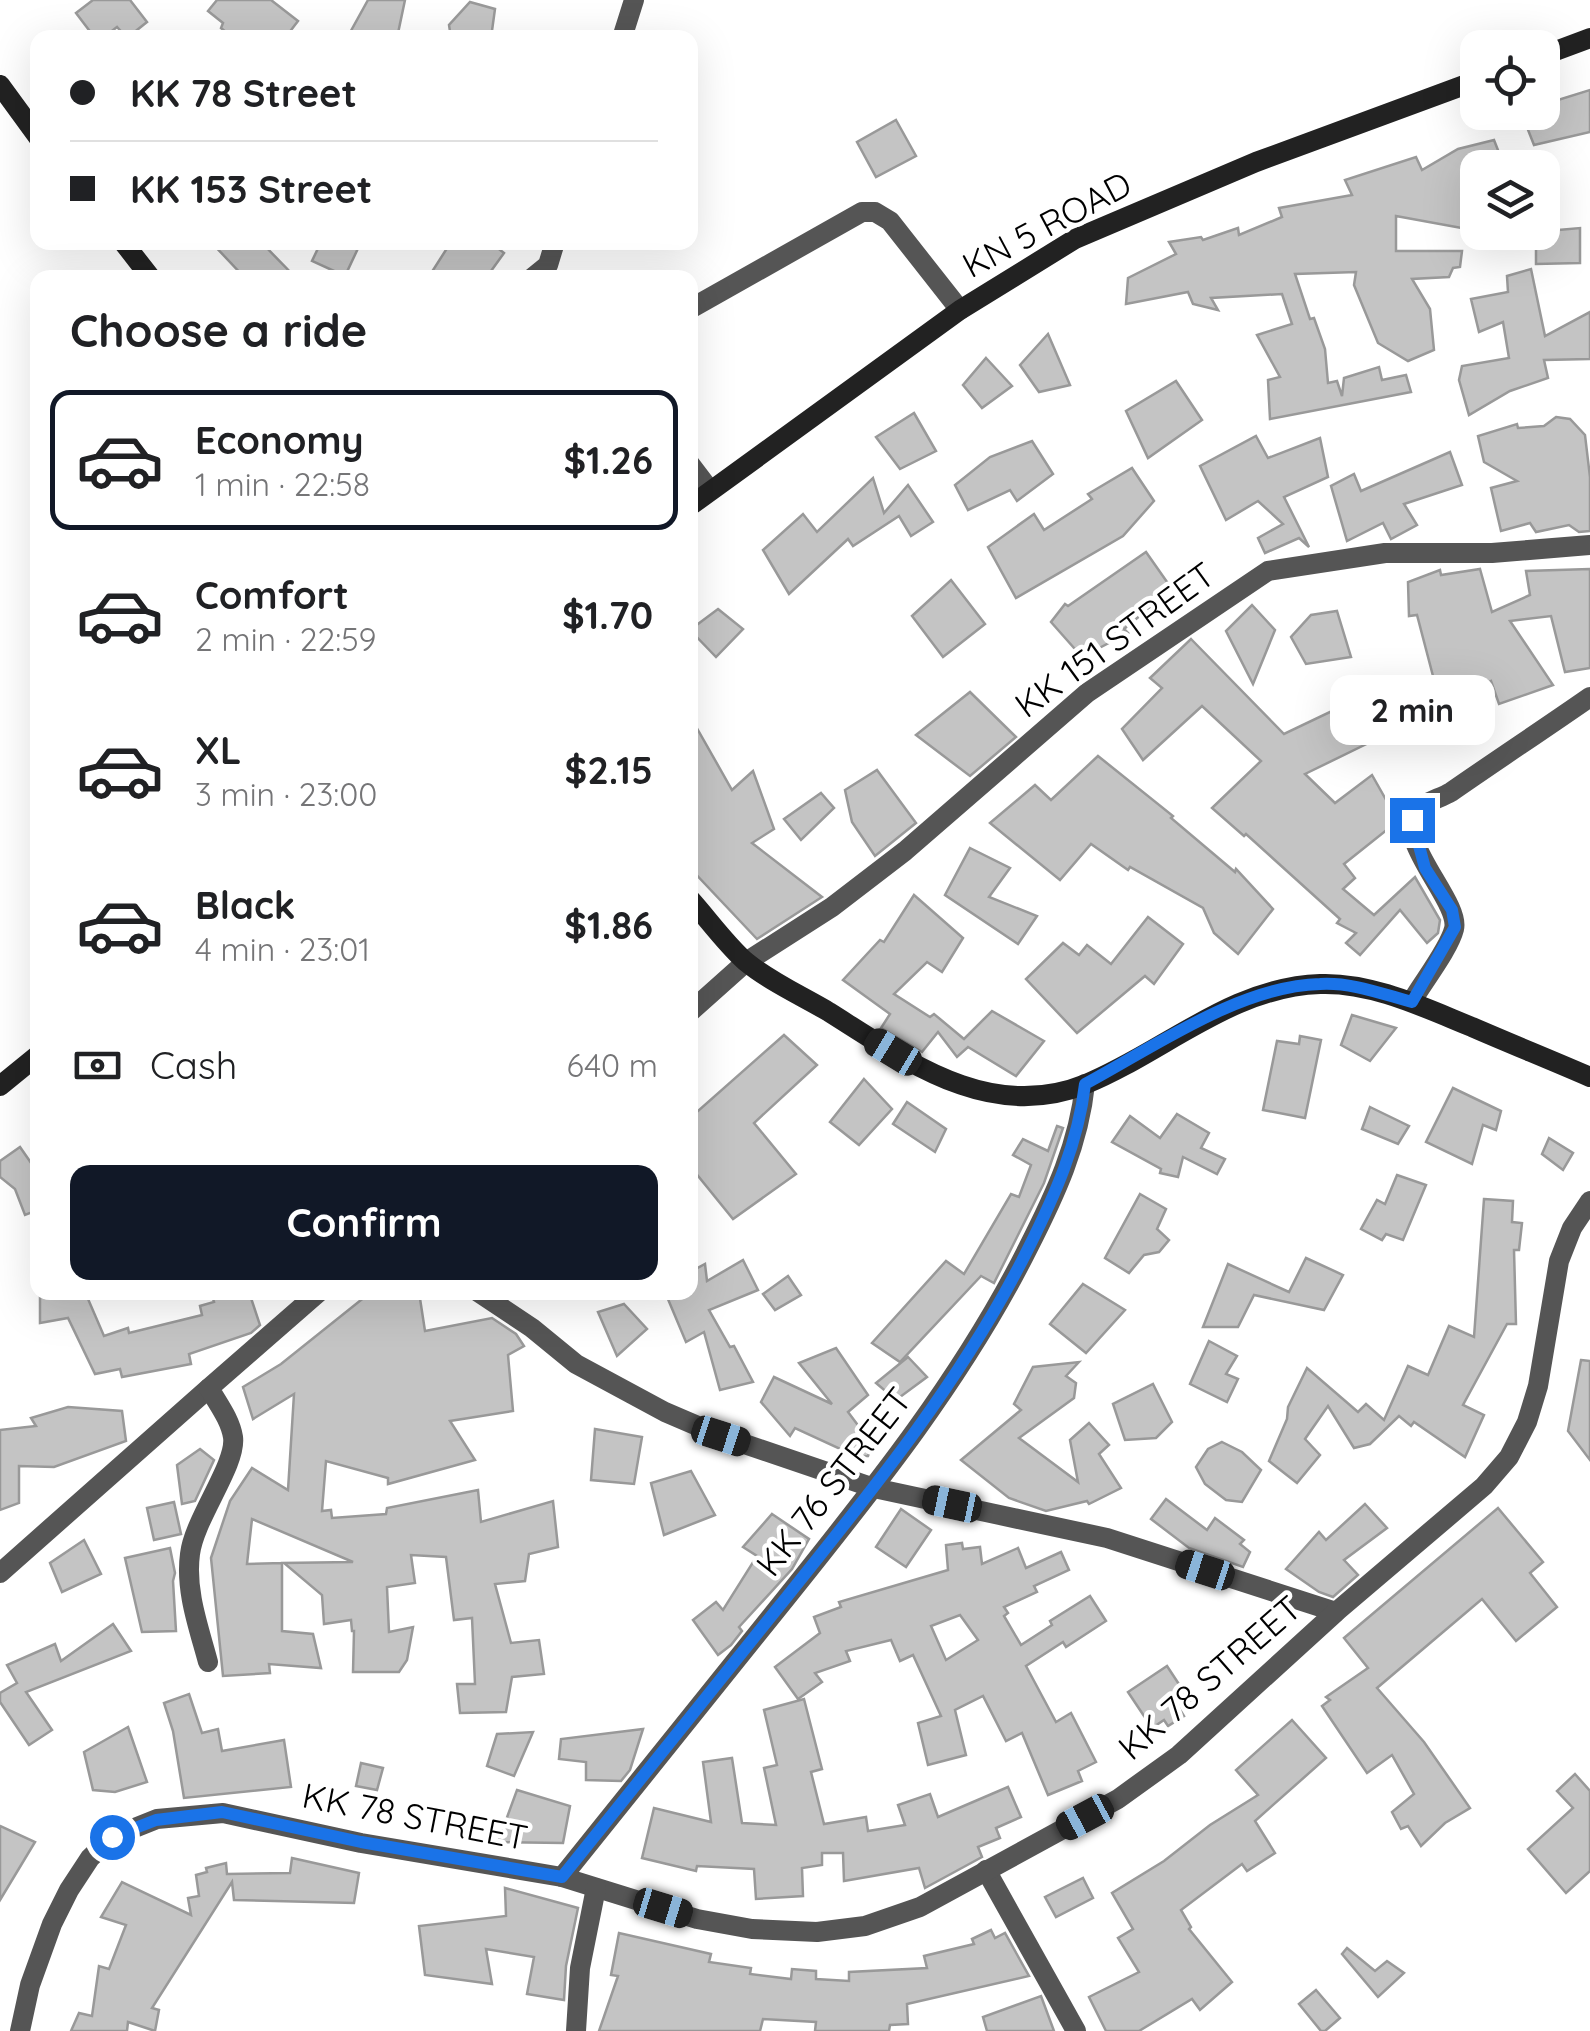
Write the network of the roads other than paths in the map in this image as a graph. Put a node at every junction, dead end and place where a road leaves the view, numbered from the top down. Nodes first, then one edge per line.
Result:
1 (634, 0) edge
2 (625, 30) edge
3 (1590, 38) edge
4 (1560, 49) edge
5 (0, 85) edge
6 (1460, 87) edge
7 (30, 126) edge
8 (129, 250) edge
9 (145, 270) edge
10 (698, 305) edge
11 (960, 310) junction
12 (698, 475) edge
13 (709, 489) junction
14 (698, 499) edge
15 (1590, 546) edge
16 (1590, 697) edge
17 (698, 907) edge
18 (746, 962) junction
19 (1412, 1002) junction
20 (698, 1005) edge
21 (30, 1061) edge
22 (1590, 1077) edge
23 (1085, 1084) junction
24 (0, 1086) edge
25 (1590, 1200) edge
26 (310, 1300) edge
27 (490, 1300) edge
28 (209, 1388) junction
29 (874, 1488) junction
30 (0, 1572) edge
31 (1336, 1612) junction
32 (208, 1662) dead end
33 (986, 1870) junction
34 (562, 1877) junction
35 (596, 1888) junction
36 (20, 2031) edge
37 (576, 2031) edge
38 (1076, 2031) edge

1 - 2 street
3 - 4 main road
5 - 7 main road
6 - 11 main road, KN 5 ROAD
8 - 9 main road
10 - 11 street
11 - 13 main road, KN 5 ROAD
12 - 13 street
13 - 14 main road, KN 5 ROAD
15 - 18 street, KK 151 STREET
16 - 19 street
17 - 18 main road
18 - 20 street, KK 151 STREET
18 - 23 main road
19 - 22 main road
19 - 23 main road
21 - 24 main road
23 - 29 street, KK 76 STREET
25 - 31 street, KK 78 STREET
26 - 28 street
27 - 29 street
28 - 30 street
28 - 32 street
29 - 31 street
29 - 34 street, KK 76 STREET
31 - 33 street, KK 78 STREET
33 - 35 street, KK 78 STREET
33 - 38 street
34 - 35 street, KK 78 STREET
34 - 36 street, KK 78 STREET
35 - 37 street

